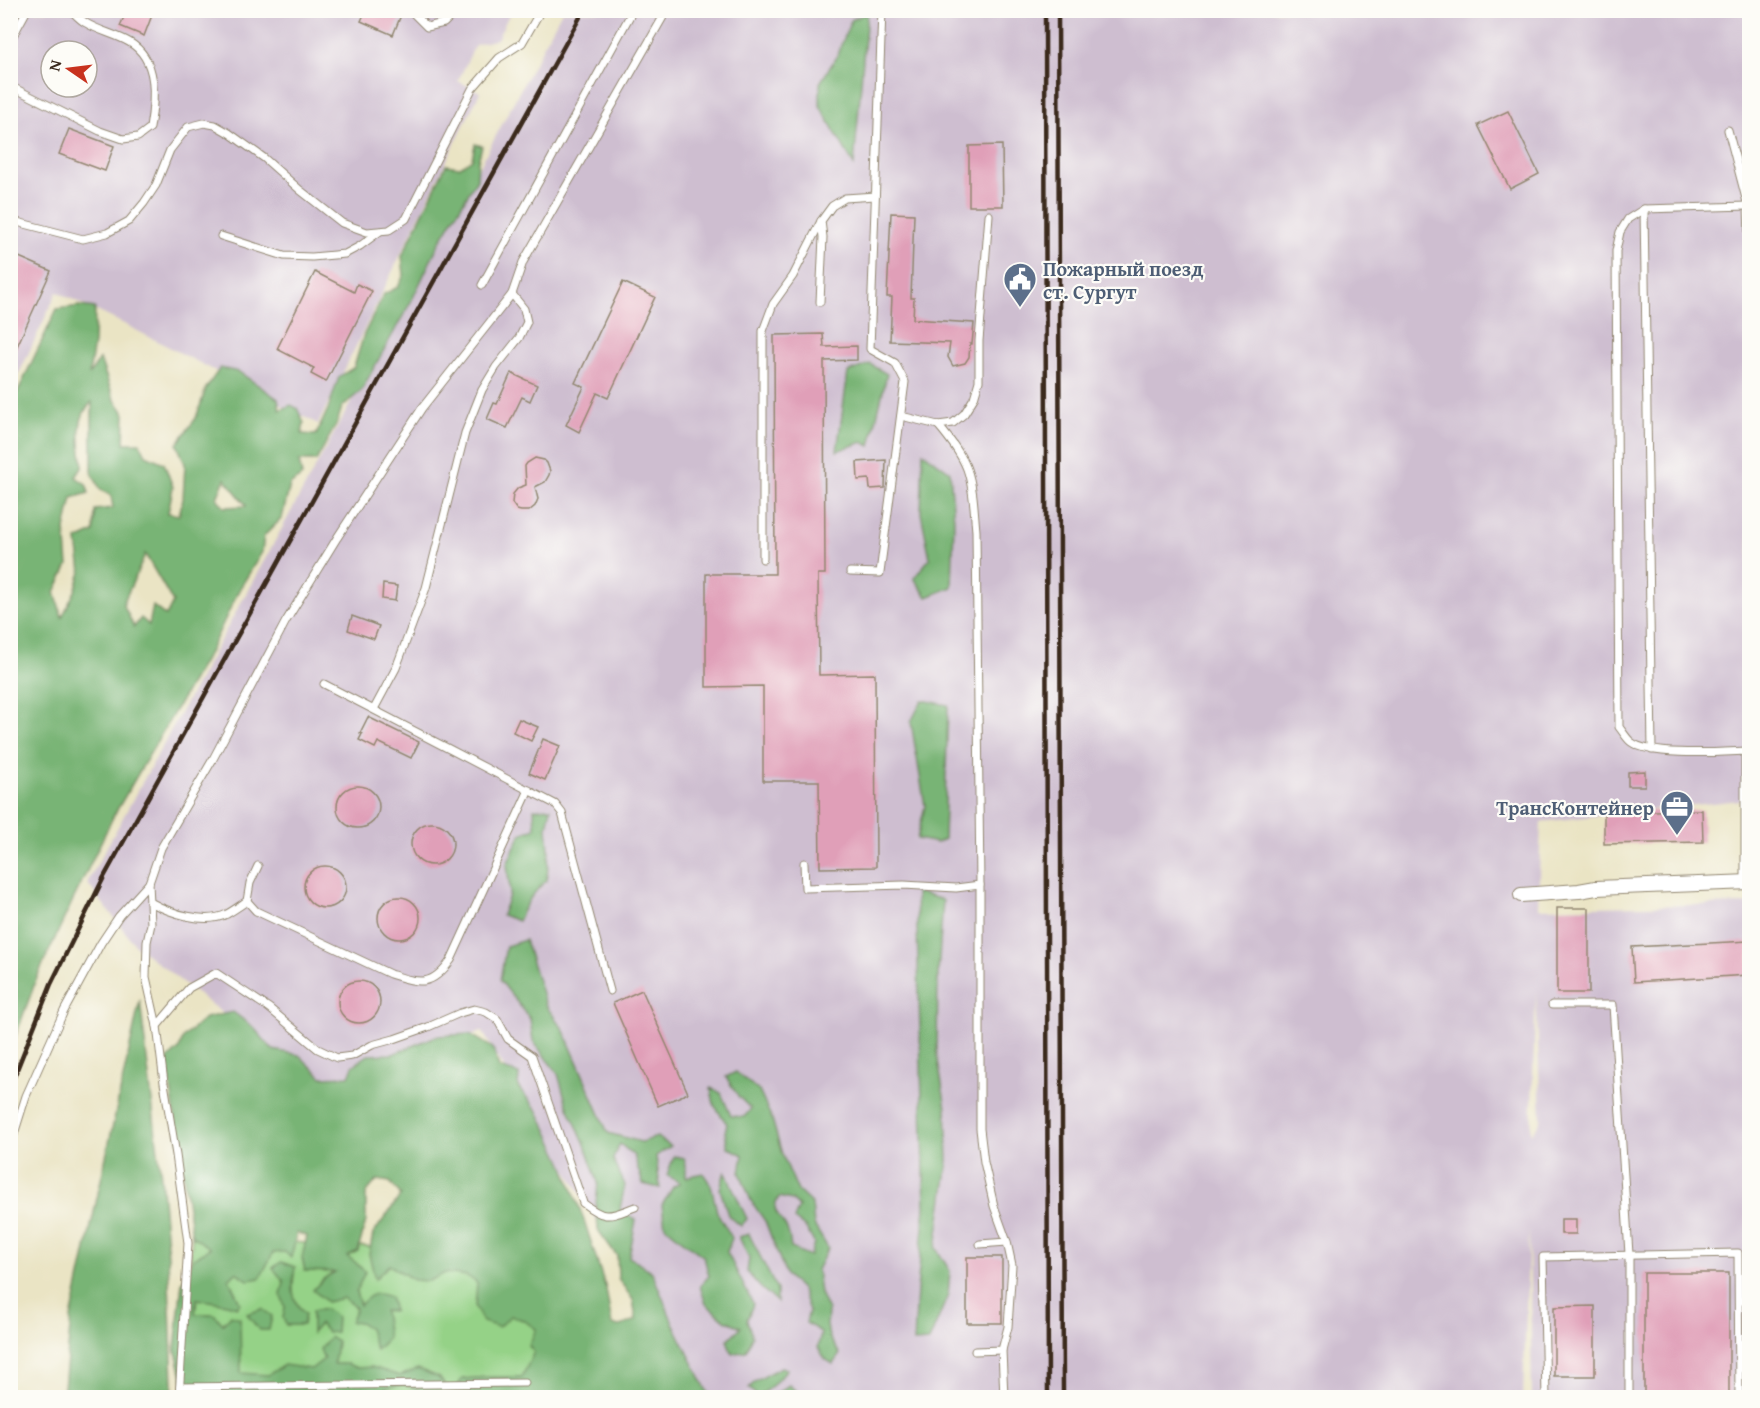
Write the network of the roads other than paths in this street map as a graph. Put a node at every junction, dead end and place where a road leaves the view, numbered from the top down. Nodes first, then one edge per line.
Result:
1 (27, 10) edge
2 (71, 10) edge
3 (410, 10) edge
4 (457, 10) edge
5 (541, 10) edge
6 (633, 10) edge
7 (667, 10) edge
8 (882, 10) edge
9 (10, 41) edge
10 (10, 86) edge
11 (1728, 130) dead end
12 (875, 196) junction
13 (1748, 207) junction
14 (1644, 209) junction
15 (10, 214) edge
16 (989, 215) dead end
17 (821, 221) junction
18 (17, 222) junction
19 (10, 228) edge
20 (381, 231) junction
21 (221, 236) dead end
22 (1749, 270) edge
23 (482, 285) dead end
24 (512, 294) junction
25 (820, 302) dead end
26 (901, 416) junction
27 (938, 425) junction
28 (763, 559) dead end
29 (850, 572) dead end
30 (324, 684) dead end
31 (374, 710) junction
32 (1652, 750) junction
33 (1747, 750) edge
34 (529, 790) junction
35 (804, 863) dead end
36 (258, 866) dead end
37 (1747, 882) edge
38 (149, 883) junction
39 (980, 885) junction
40 (1521, 895) dead end
41 (247, 901) junction
42 (150, 902) junction
43 (610, 992) dead end
44 (1552, 1005) dead end
45 (158, 1026) junction
46 (10, 1146) edge
47 (635, 1207) dead end
48 (1007, 1242) junction
49 (980, 1244) dead end
50 (1629, 1254) junction
51 (1738, 1301) junction
52 (1749, 1301) edge
53 (1002, 1350) junction
54 (975, 1351) dead end
55 (525, 1383) dead end
56 (180, 1387) junction
57 (179, 1398) edge
58 (1004, 1398) edge
59 (1546, 1398) edge
60 (1629, 1398) edge
61 (1739, 1398) edge

1 - 9 lane
2 - 10 lane
3 - 4 lane
5 - 20 lane
6 - 23 lane
7 - 24 lane
8 - 12 lane
11 - 13 lane
12 - 17 lane
12 - 26 lane
13 - 14 lane
13 - 22 lane
14 - 32 lane
14 - 32 lane
15 - 18 lane
16 - 27 lane
17 - 25 lane
17 - 28 lane
18 - 19 lane
18 - 20 lane
20 - 21 lane
24 - 31 lane
24 - 38 lane
26 - 27 lane
26 - 29 lane
27 - 39 lane
30 - 31 lane
31 - 34 lane
32 - 33 lane
33 - 37 lane
34 - 41 lane
34 - 43 lane
35 - 39 lane
36 - 41 lane
37 - 40 street
38 - 42 lane
38 - 46 lane
39 - 48 lane
41 - 42 lane
42 - 45 lane
44 - 50 lane
45 - 47 lane
45 - 56 lane
48 - 49 lane
48 - 53 lane
50 - 51 lane
50 - 59 lane
50 - 60 lane
51 - 52 lane
51 - 61 lane
53 - 54 lane
53 - 58 lane
55 - 56 lane
56 - 57 lane

